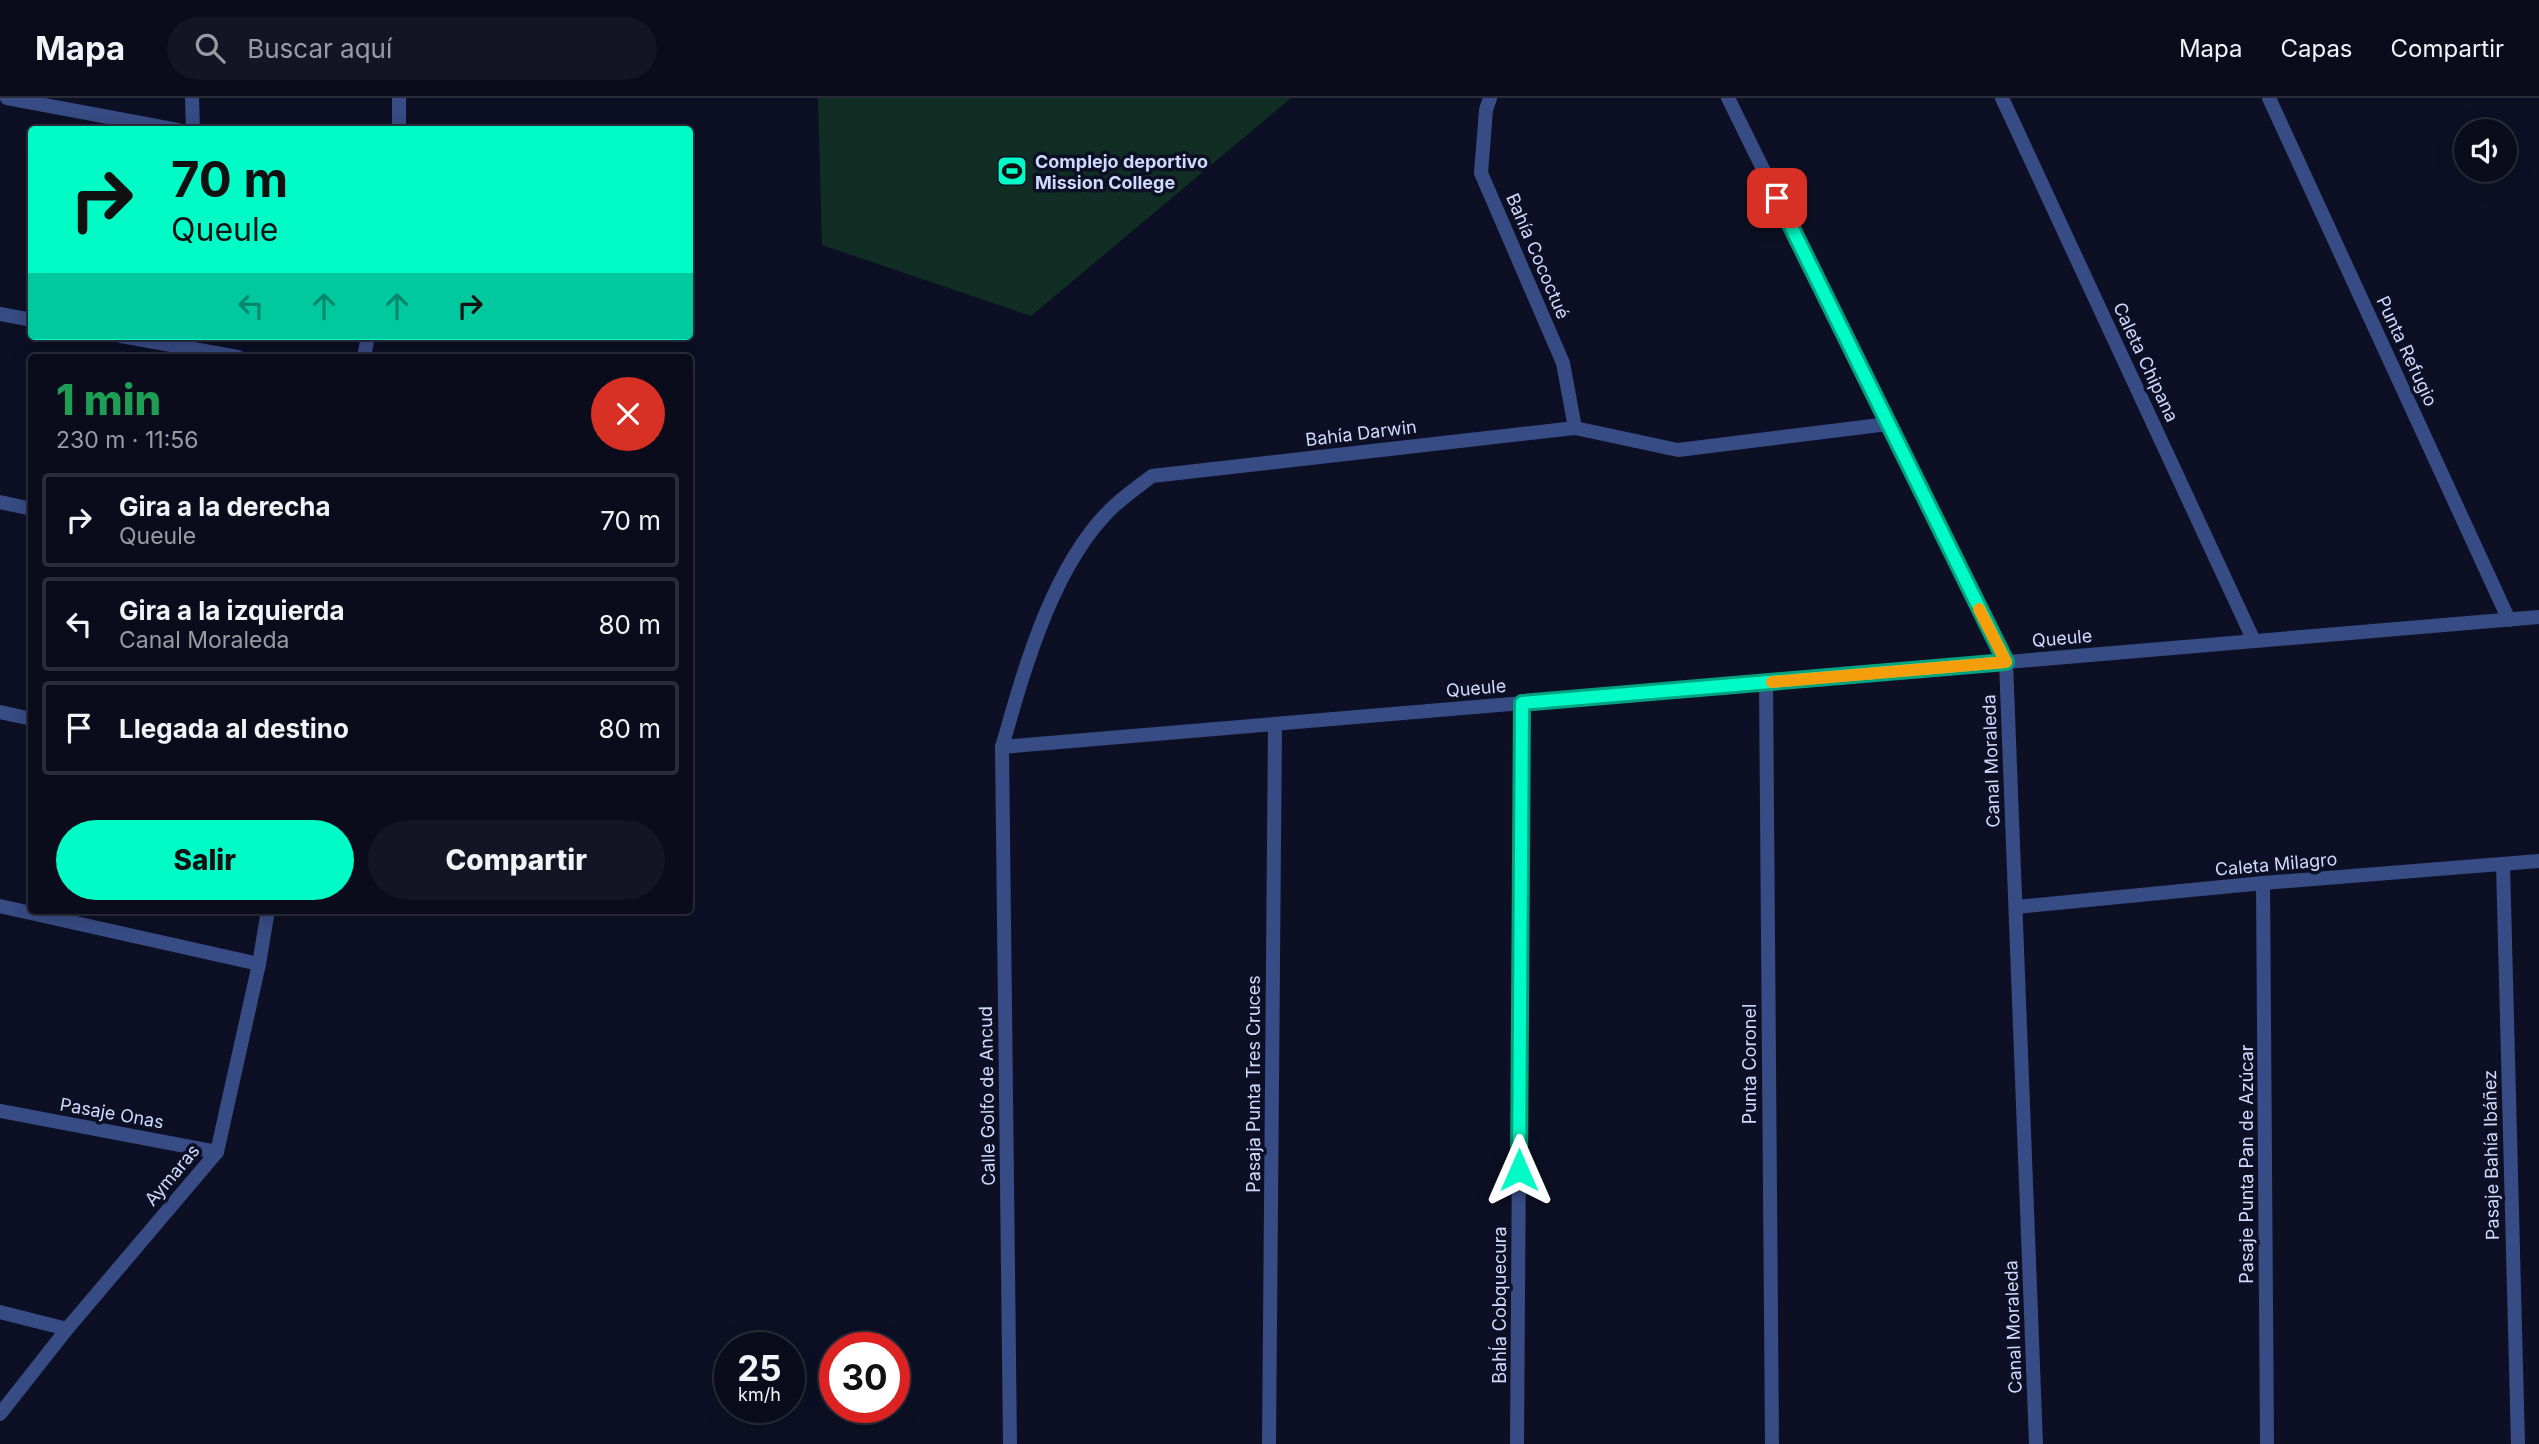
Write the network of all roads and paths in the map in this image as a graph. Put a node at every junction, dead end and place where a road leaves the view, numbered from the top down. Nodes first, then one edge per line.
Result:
1 (7, 98) edge
2 (192, 98) edge
3 (399, 98) edge
4 (1490, 98) edge
5 (1728, 98) edge
6 (2002, 98) edge
7 (2269, 98) edge
8 (157, 126) edge
9 (193, 126) edge
10 (399, 126) edge
11 (0, 314) edge
12 (28, 319) edge
13 (143, 340) edge
14 (221, 354) edge
15 (1888, 424) junction
16 (1575, 428) junction
17 (0, 502) edge
18 (28, 508) edge
19 (2539, 617) edge
20 (2509, 620) junction
21 (2254, 641) junction
22 (2006, 662) junction
23 (1766, 683) junction
24 (1522, 703) junction
25 (0, 712) edge
26 (28, 718) edge
27 (1275, 724) junction
28 (1002, 747) junction
29 (2539, 861) edge
30 (2503, 864) junction
31 (2263, 883) junction
32 (0, 906) edge
33 (2016, 907) junction
34 (28, 912) edge
35 (36, 914) edge
36 (267, 914) edge
37 (259, 964) junction
38 (0, 1111) edge
39 (217, 1152) junction
40 (0, 1312) edge
41 (67, 1329) junction
42 (0, 1414) edge
43 (1010, 1444) edge
44 (1269, 1444) edge
45 (1517, 1444) edge
46 (1772, 1444) edge
47 (2036, 1444) edge
48 (2267, 1444) edge
49 (2518, 1444) edge

1 - 8 street
2 - 9 street
3 - 10 street
4 - 16 street, Bahía Cococtué
5 - 15 street, Canal Moraleda
6 - 21 street, Caleta Chipana
7 - 20 street, Punta Refugio
11 - 12 street
13 - 14 street
15 - 16 street, Bahía Darwin
15 - 22 street, Canal Moraleda
16 - 28 street, Bahía Darwin
17 - 18 street
19 - 20 street, Queule
20 - 21 street, Queule
21 - 22 street, Queule
22 - 23 street, Queule
22 - 33 street, Canal Moraleda
23 - 24 street, Queule
23 - 46 street, Punta Coronel
24 - 27 street, Queule
24 - 45 street, BahÍa Cobquecura
25 - 26 street
27 - 28 street, Queule
27 - 44 street, Pasaja Punta Tres Cruces
28 - 43 street, Calle Golfo de Ancud
29 - 30 street, Caleta Milagro
30 - 31 street, Caleta Milagro
30 - 49 street, Pasaje Bahía Ibáñez
31 - 33 street, Caleta Milagro
31 - 48 street, Pasaje Punta Pan de Azúcar
32 - 34 street
33 - 47 street, Canal Moraleda
35 - 37 street
36 - 37 street, Aymaras
37 - 39 street, Aymaras
38 - 39 street, Pasaje Onas
39 - 41 street, Aymaras
40 - 41 street
41 - 42 street, Aymaras

